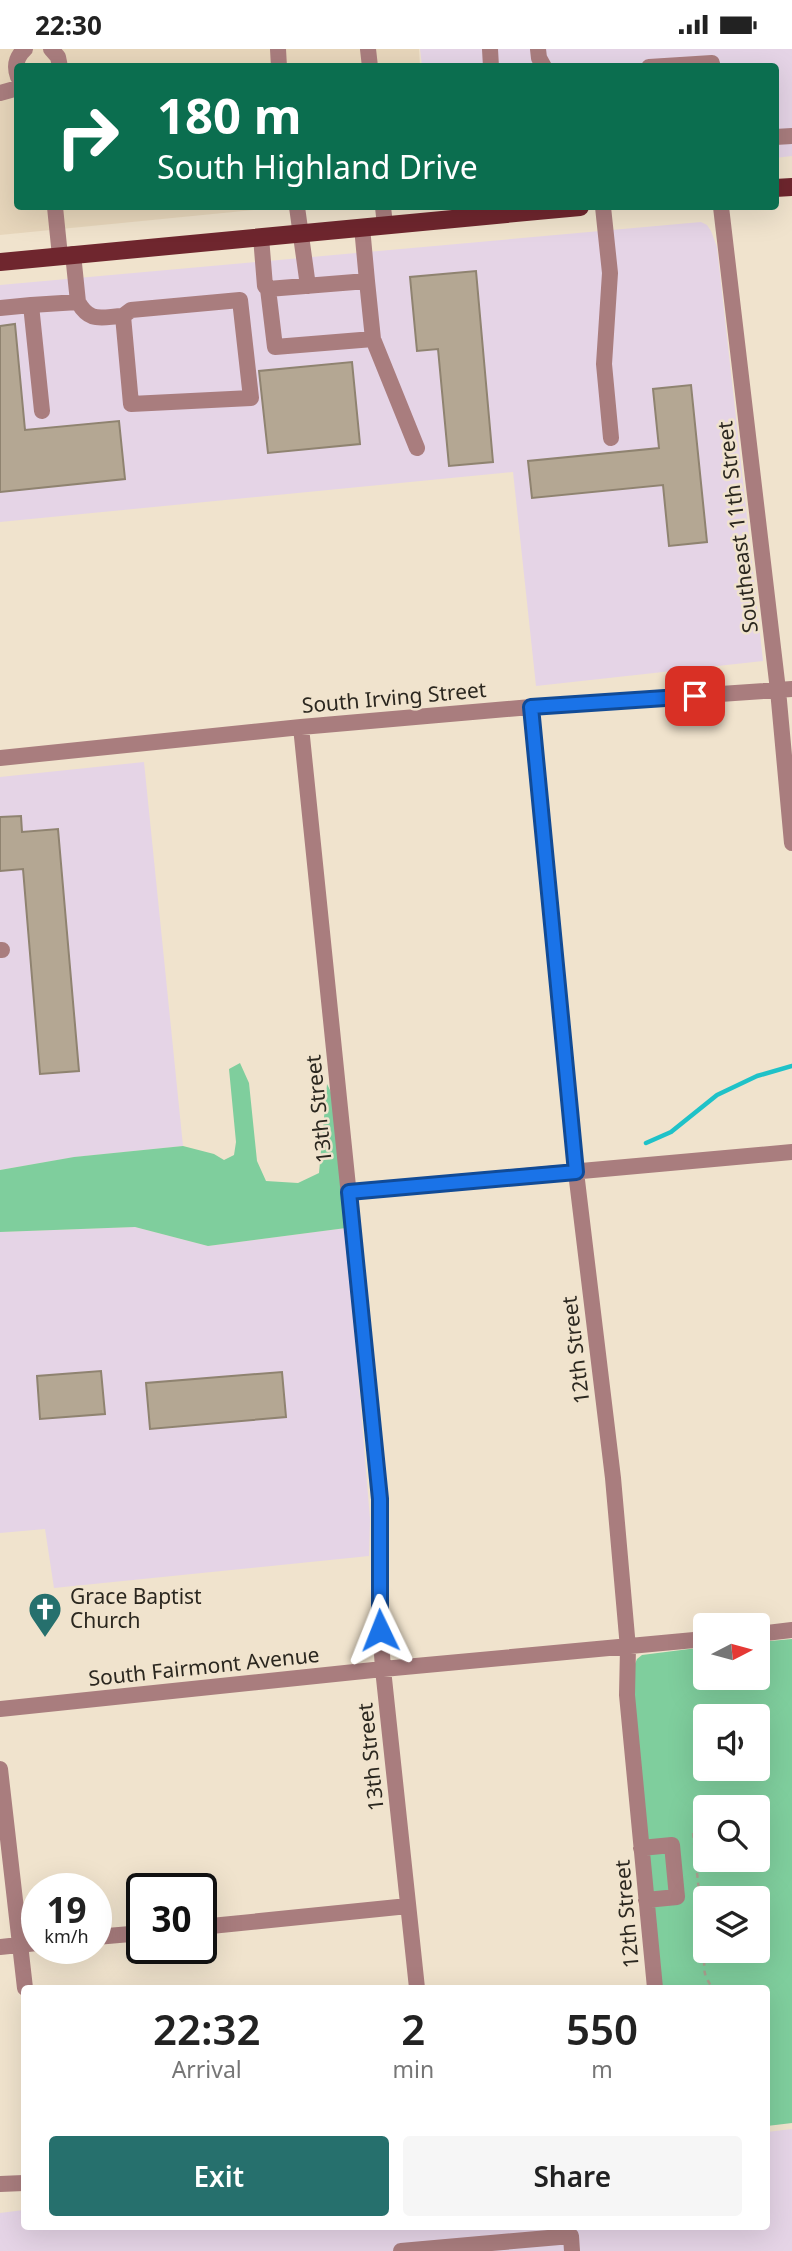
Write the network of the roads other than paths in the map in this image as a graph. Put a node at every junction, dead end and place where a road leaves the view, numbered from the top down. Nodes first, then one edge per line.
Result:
1 (73, 49) edge
2 (56, 57) edge
3 (56, 210) edge
4 (297, 210) edge
5 (383, 210) edge
6 (536, 210) edge
7 (603, 210) edge
8 (722, 210) edge
9 (385, 225) junction
10 (362, 227) junction
11 (300, 233) junction
12 (261, 237) junction
13 (67, 255) junction
14 (0, 262) edge
15 (367, 281) junction
16 (308, 286) junction
17 (268, 289) junction
18 (78, 302) junction
19 (31, 305) junction
20 (0, 308) edge
21 (122, 316) junction
22 (373, 339) junction
23 (42, 411) dead end
24 (611, 438) dead end
25 (417, 448) dead end
26 (785, 690) edge
27 (531, 707) junction
28 (301, 727) junction
29 (0, 758) edge
30 (792, 843) edge
31 (792, 1153) edge
32 (576, 1172) junction
33 (349, 1192) junction
34 (792, 1630) edge
35 (770, 1633) edge
36 (693, 1640) edge
37 (628, 1648) junction
38 (383, 1669) junction
39 (0, 1709) edge
40 (0, 1769) edge
41 (641, 1848) junction
42 (21, 1896) edge
43 (646, 1900) junction
44 (408, 1906) junction
45 (217, 1925) edge
46 (21, 1945) edge
47 (0, 1947) edge
48 (27, 1964) edge
49 (25, 1985) edge
50 (417, 1985) edge
51 (655, 1985) edge
52 (21, 2183) edge
53 (0, 2184) edge
54 (401, 2251) edge
55 (572, 2251) edge

1 - 2 street
3 - 13 street
4 - 11 street
5 - 9 street
6 - 9 main road
7 - 24 street
8 - 26 street, Southeast 11th Street
9 - 10 main road
10 - 11 main road
10 - 15 street
11 - 12 main road
11 - 16 street
12 - 13 main road
12 - 17 street
13 - 14 main road
13 - 18 street
15 - 16 street
15 - 22 street
16 - 17 street
17 - 22 street
18 - 19 street
18 - 21 street
19 - 20 street
19 - 23 street
21 - 21 street
22 - 25 street
26 - 27 street, South Irving Street
26 - 30 street, Southeast 11th Street
27 - 28 street, South Irving Street
27 - 32 street, 12th Street
28 - 29 street, South Irving Street
28 - 33 street, 13th Street
31 - 32 street
32 - 33 street
32 - 37 street, 12th Street
33 - 38 street, 13th Street
34 - 35 street
36 - 37 street, South Fairmont Avenue
37 - 38 street, South Fairmont Avenue
37 - 41 street, 12th Street
38 - 39 street, South Fairmont Avenue
38 - 44 street, 13th Street
40 - 42 street
41 - 43 street, 12th Street
41 - 43 street
43 - 51 street, 12th Street
44 - 45 street
44 - 50 street, 13th Street
46 - 47 street
48 - 49 street
52 - 53 street
54 - 55 street

